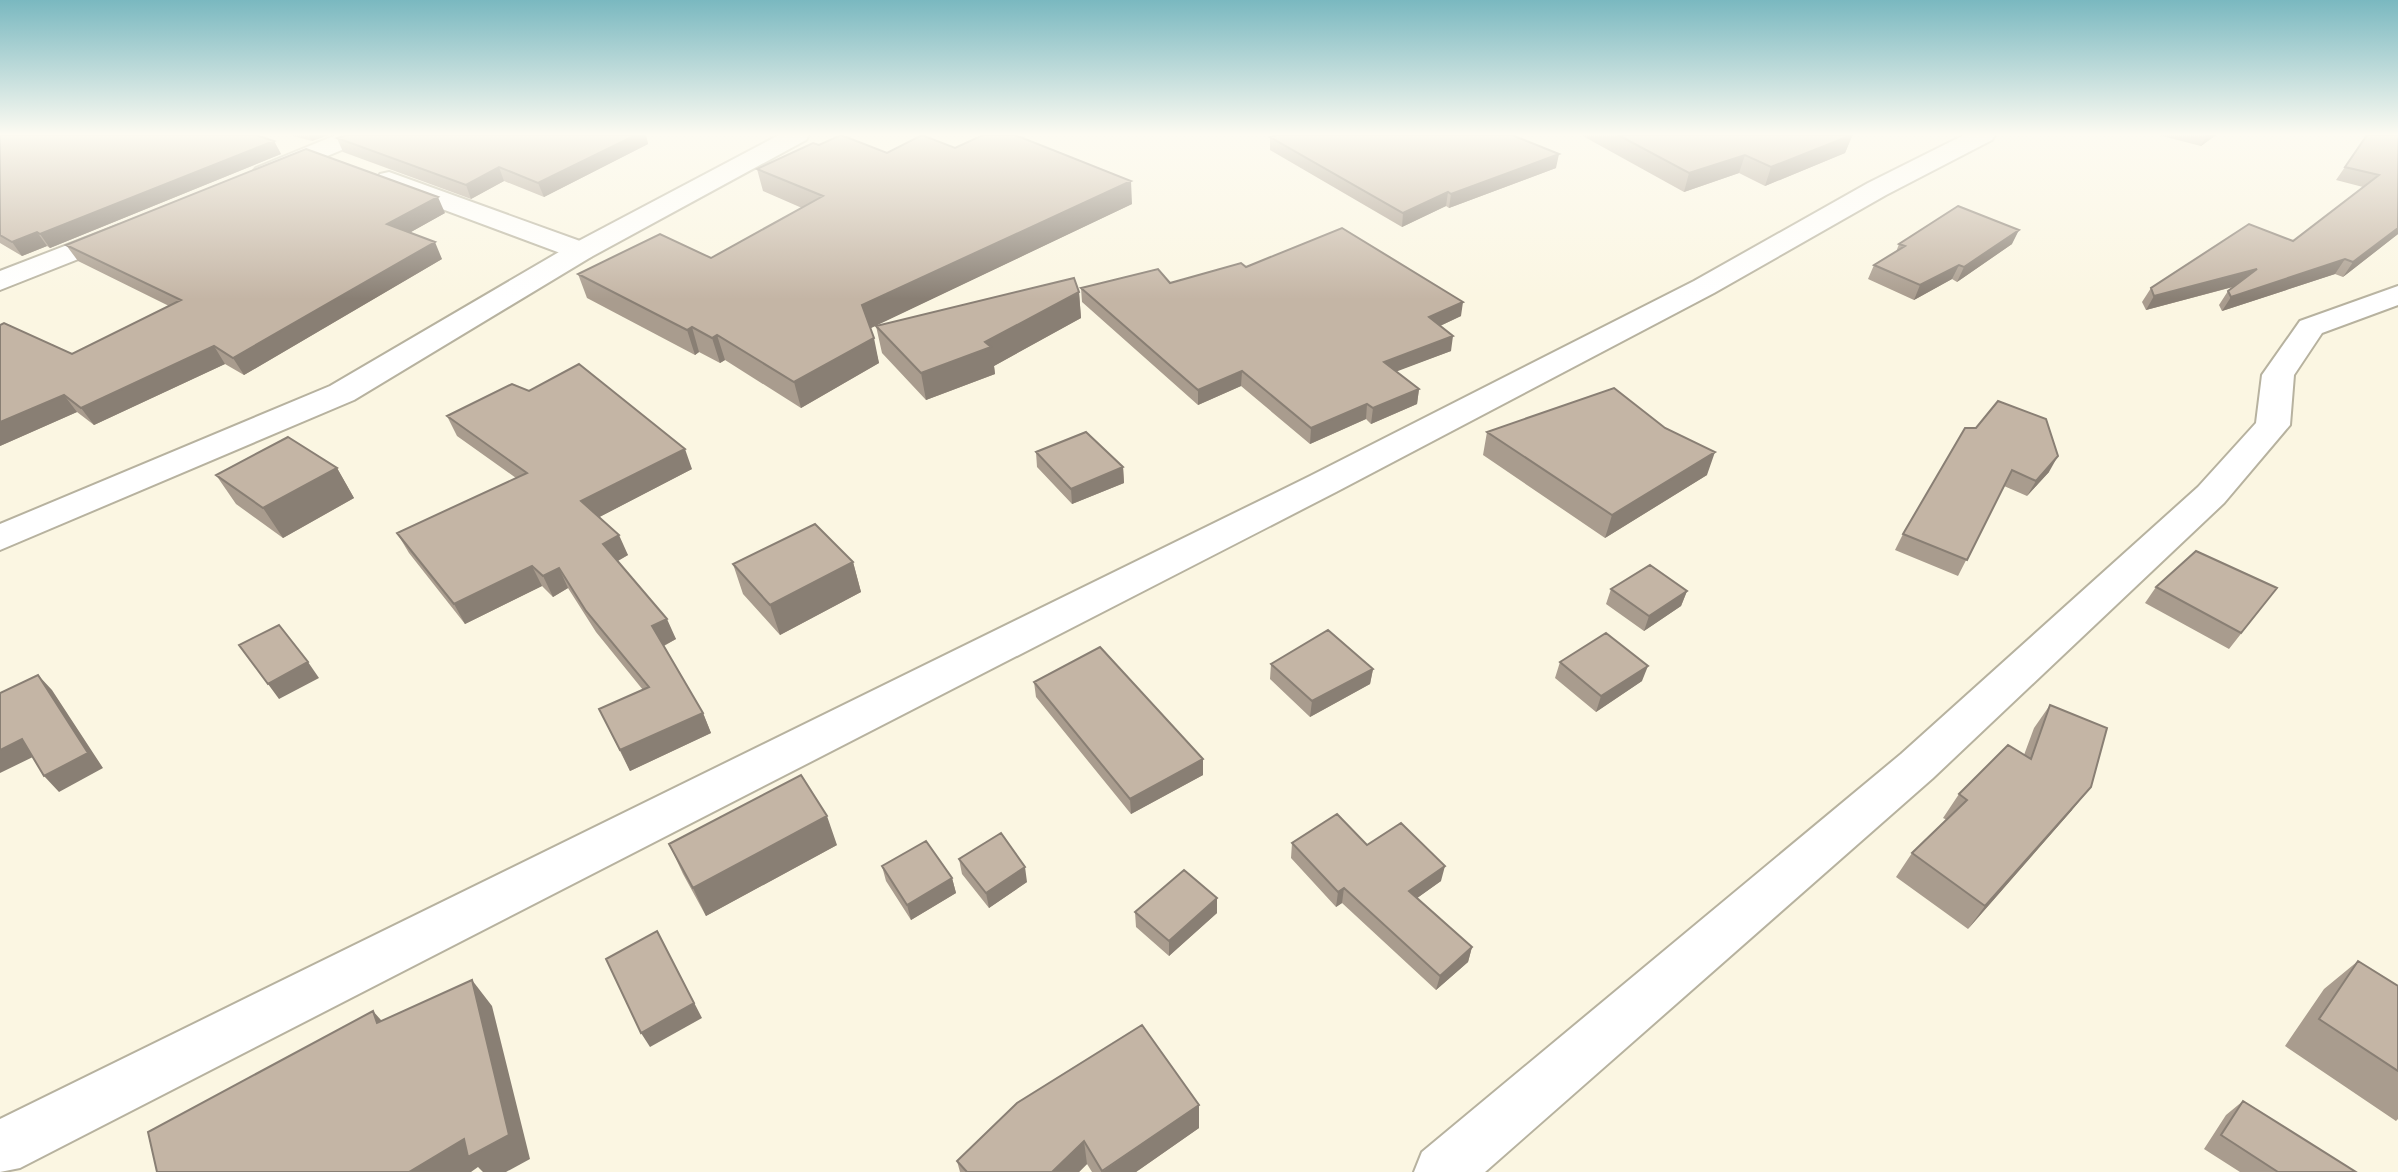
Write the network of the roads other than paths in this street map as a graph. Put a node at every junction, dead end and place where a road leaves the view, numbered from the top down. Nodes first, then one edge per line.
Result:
1 (414, 190) edge
2 (695, 190) edge
3 (1876, 190) edge
4 (138, 225) edge
5 (581, 251) junction
6 (0, 281) edge
7 (2398, 295) edge
8 (0, 538) edge
9 (0, 1148) edge
10 (1441, 1172) edge

1 - 5 main road
2 - 5 main road
3 - 9 main road
4 - 6 main road
5 - 8 main road
7 - 10 main road

